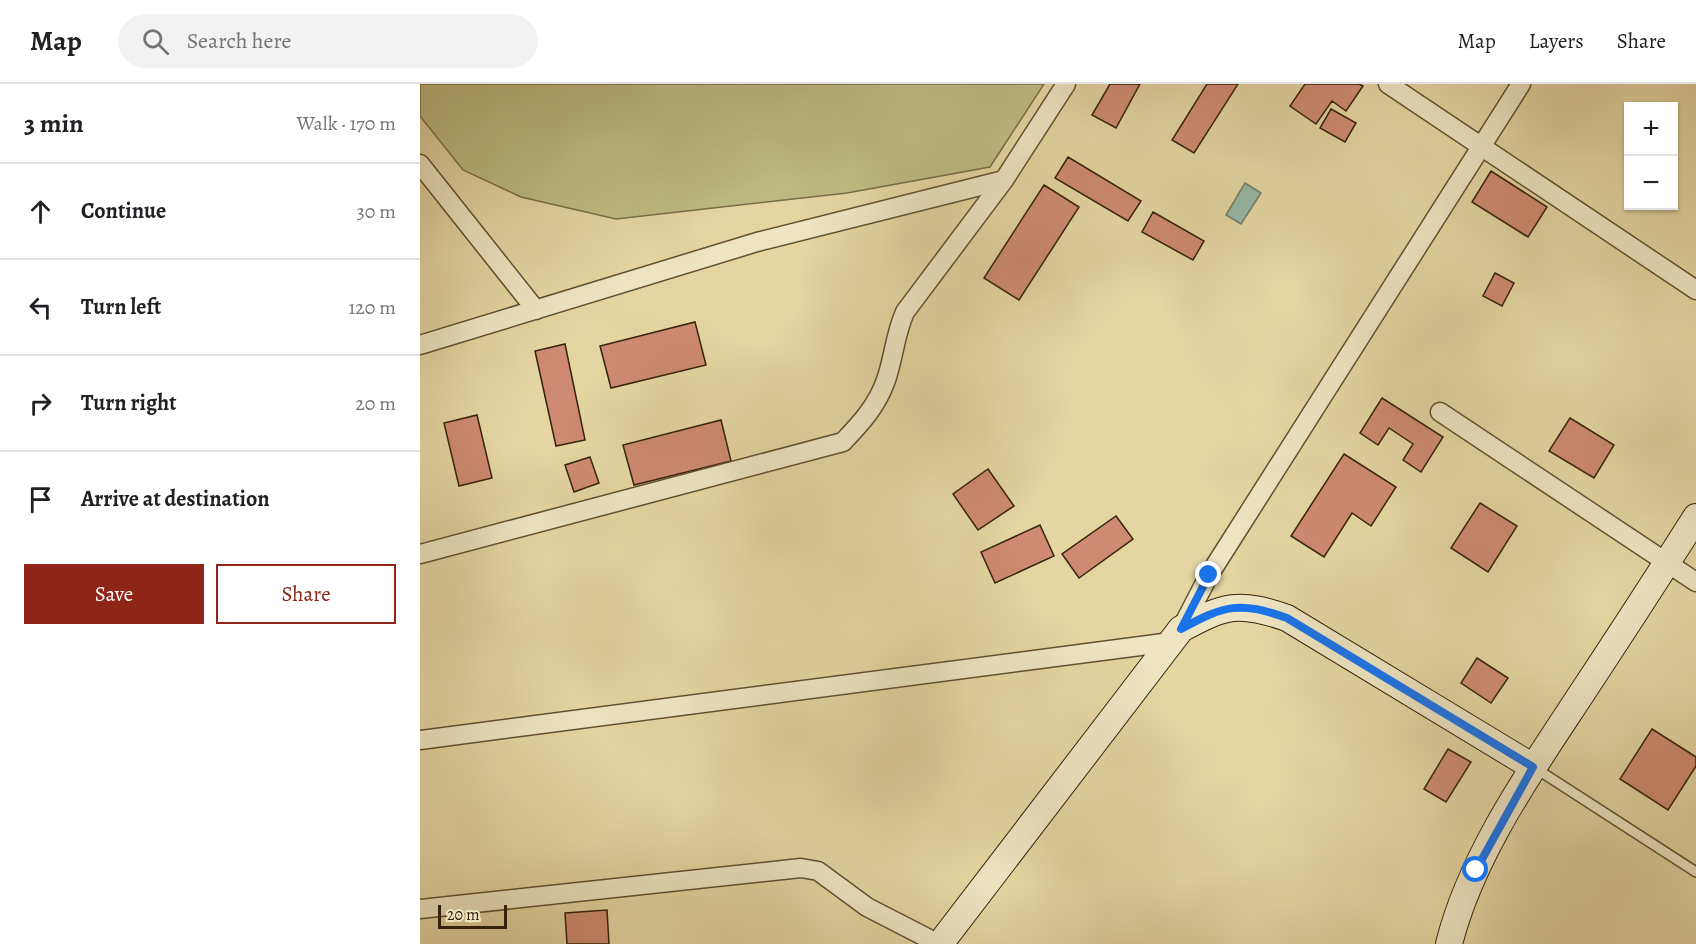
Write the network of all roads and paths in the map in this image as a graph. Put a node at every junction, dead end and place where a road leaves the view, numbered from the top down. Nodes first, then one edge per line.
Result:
1 (1066, 84) edge
2 (1388, 84) edge
3 (1521, 84) edge
4 (1480, 145) junction
5 (420, 164) edge
6 (1004, 180) junction
7 (1696, 290) edge
8 (536, 310) junction
9 (420, 345) edge
10 (1440, 412) dead end
11 (1696, 517) edge
12 (420, 554) edge
13 (1667, 562) junction
14 (1696, 582) edge
15 (1176, 635) junction
16 (420, 740) edge
17 (1533, 767) junction
18 (1696, 872) edge
19 (420, 909) edge
20 (939, 944) edge
21 (1449, 944) edge

1 - 6 street
2 - 4 street
3 - 4 street
4 - 7 street
4 - 15 street
5 - 8 street
6 - 8 street
6 - 12 street
8 - 9 street
10 - 13 street
11 - 13 main road
13 - 14 street
13 - 17 main road
15 - 16 street
15 - 17 main road
15 - 20 main road
17 - 18 lane
17 - 21 main road
19 - 20 street

